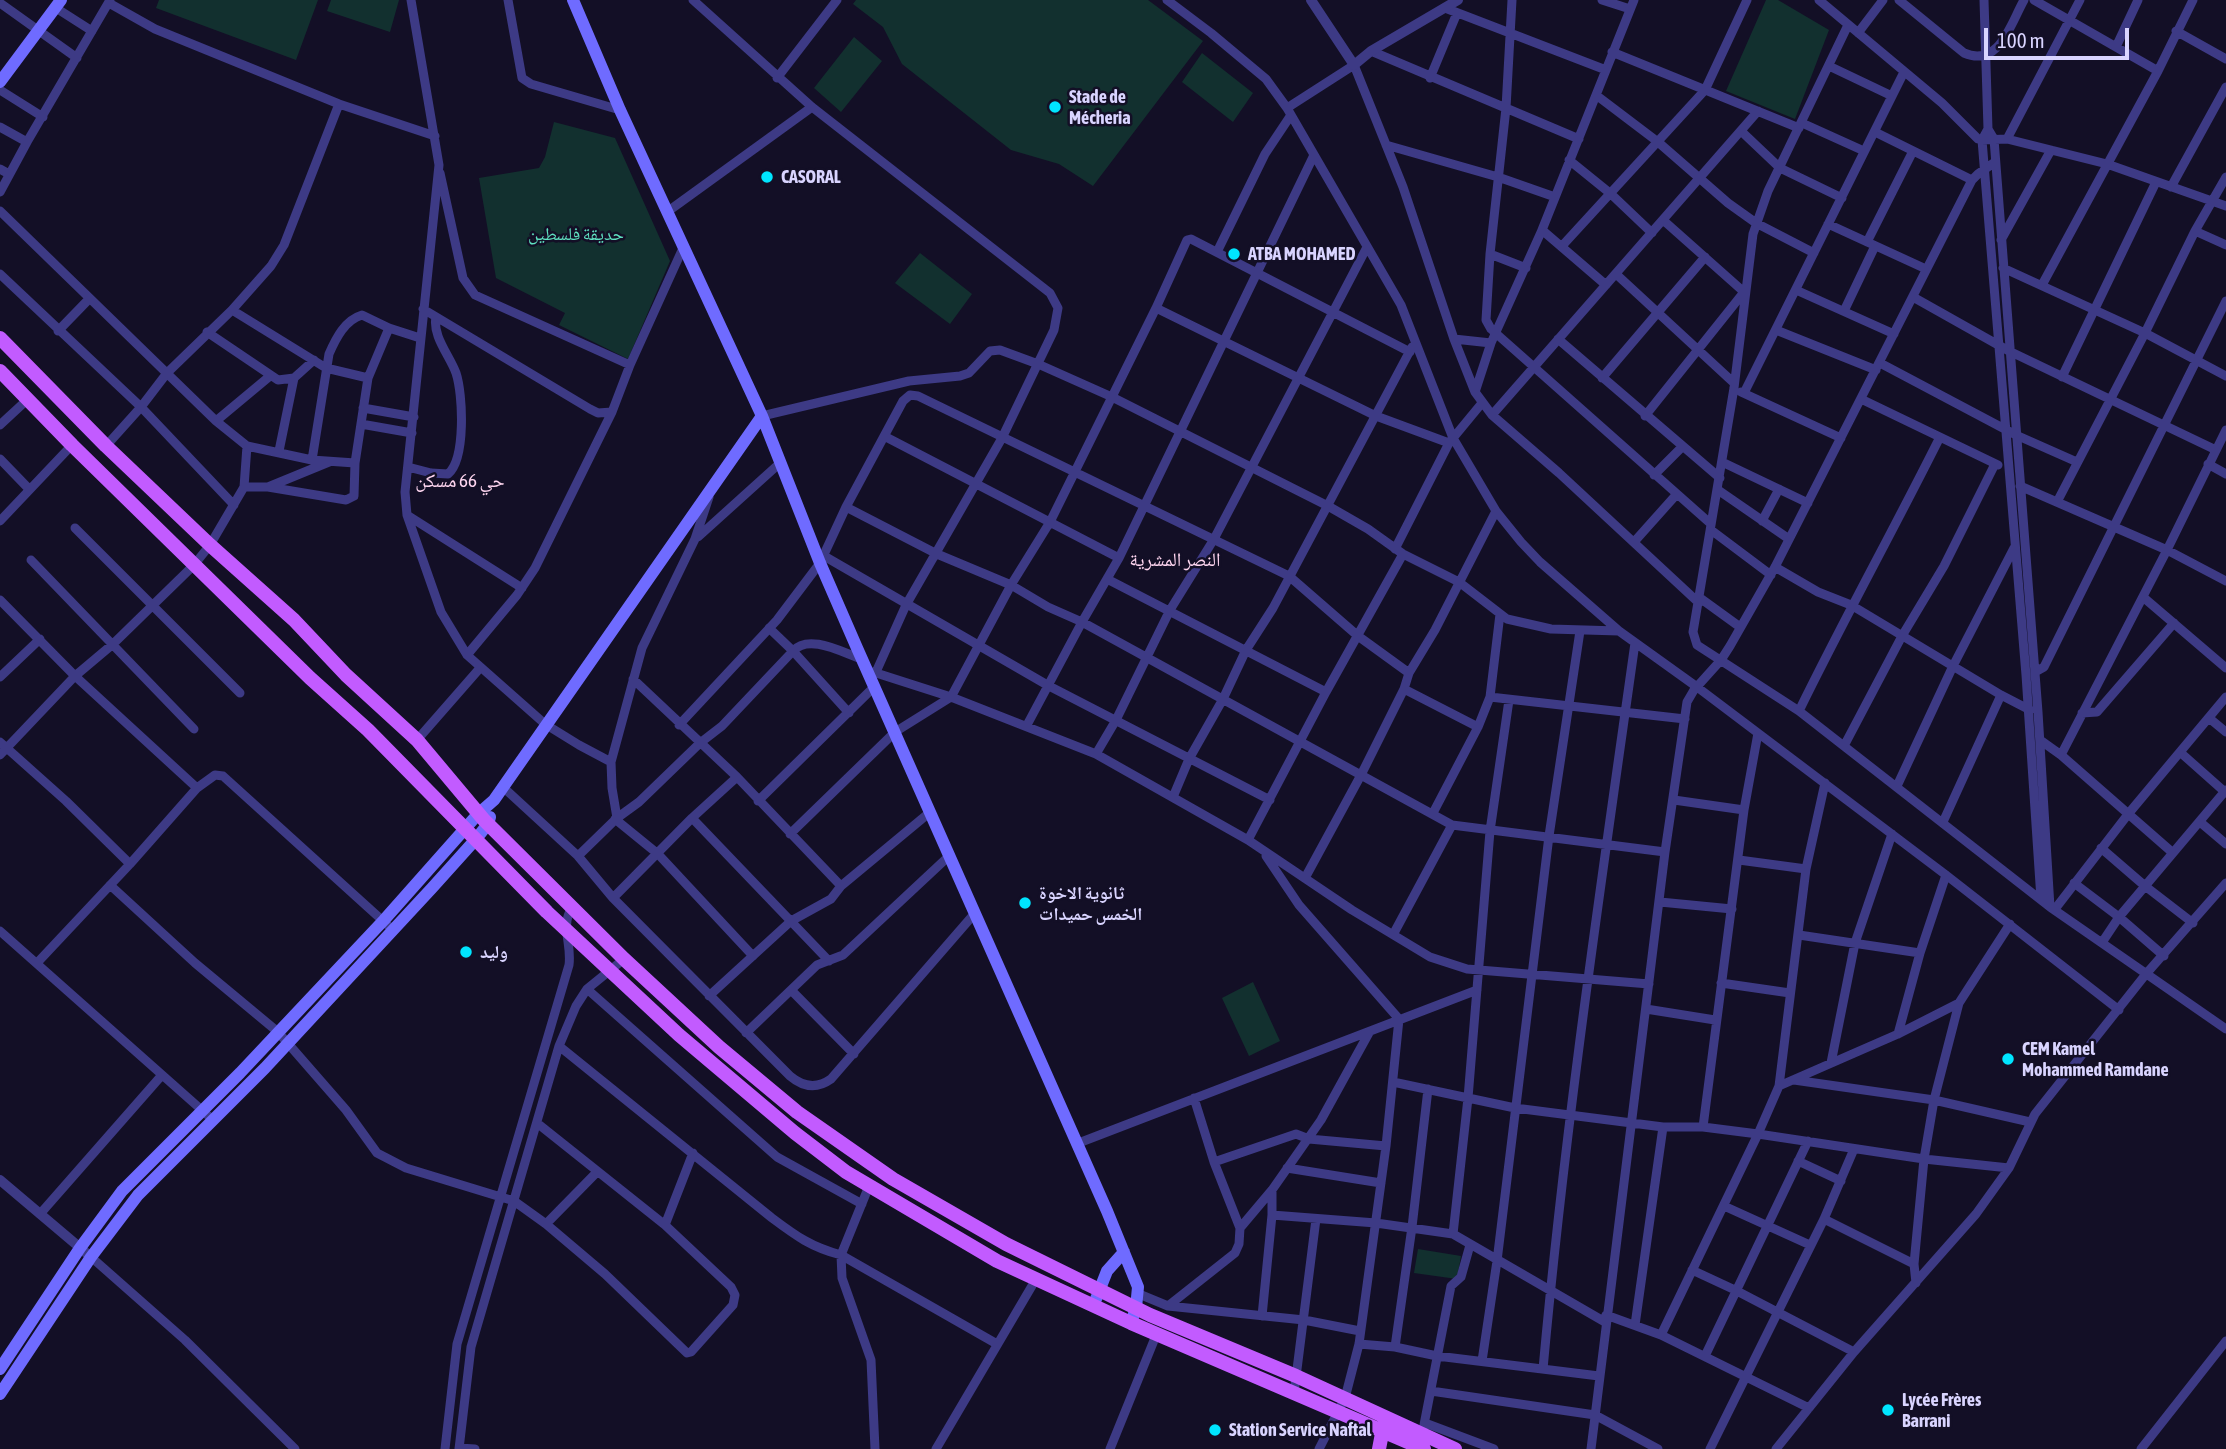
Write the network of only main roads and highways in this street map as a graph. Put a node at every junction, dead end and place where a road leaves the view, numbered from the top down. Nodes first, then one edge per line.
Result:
1 (573, 0) edge
2 (59, 4) edge
3 (0, 82) edge
4 (0, 338) edge
5 (0, 370) edge
6 (762, 416) junction
7 (387, 712) junction
8 (368, 730) junction
9 (483, 819) junction
10 (471, 834) junction
11 (283, 1037) junction
12 (1124, 1252) junction
13 (1100, 1289) junction
14 (1138, 1301) junction
15 (1094, 1306) junction
16 (1131, 1323) junction
17 (0, 1369) edge
18 (0, 1394) edge
19 (1383, 1425) junction
20 (1424, 1436) edge
21 (1379, 1449) edge
22 (1455, 1449) edge

1 - 6 main road
2 - 3 main road
4 - 7 main road
5 - 8 main road
6 - 9 main road
6 - 12 main road
7 - 8 main road
7 - 9 main road
8 - 10 main road
9 - 10 main road
9 - 13 main road
10 - 11 main road
10 - 15 main road
11 - 17 main road
11 - 18 main road
12 - 13 main road
12 - 14 main road
13 - 14 main road
13 - 15 main road
14 - 16 main road
14 - 19 main road
15 - 16 main road
16 - 19 main road
19 - 20 main road
19 - 21 main road
20 - 22 main road

